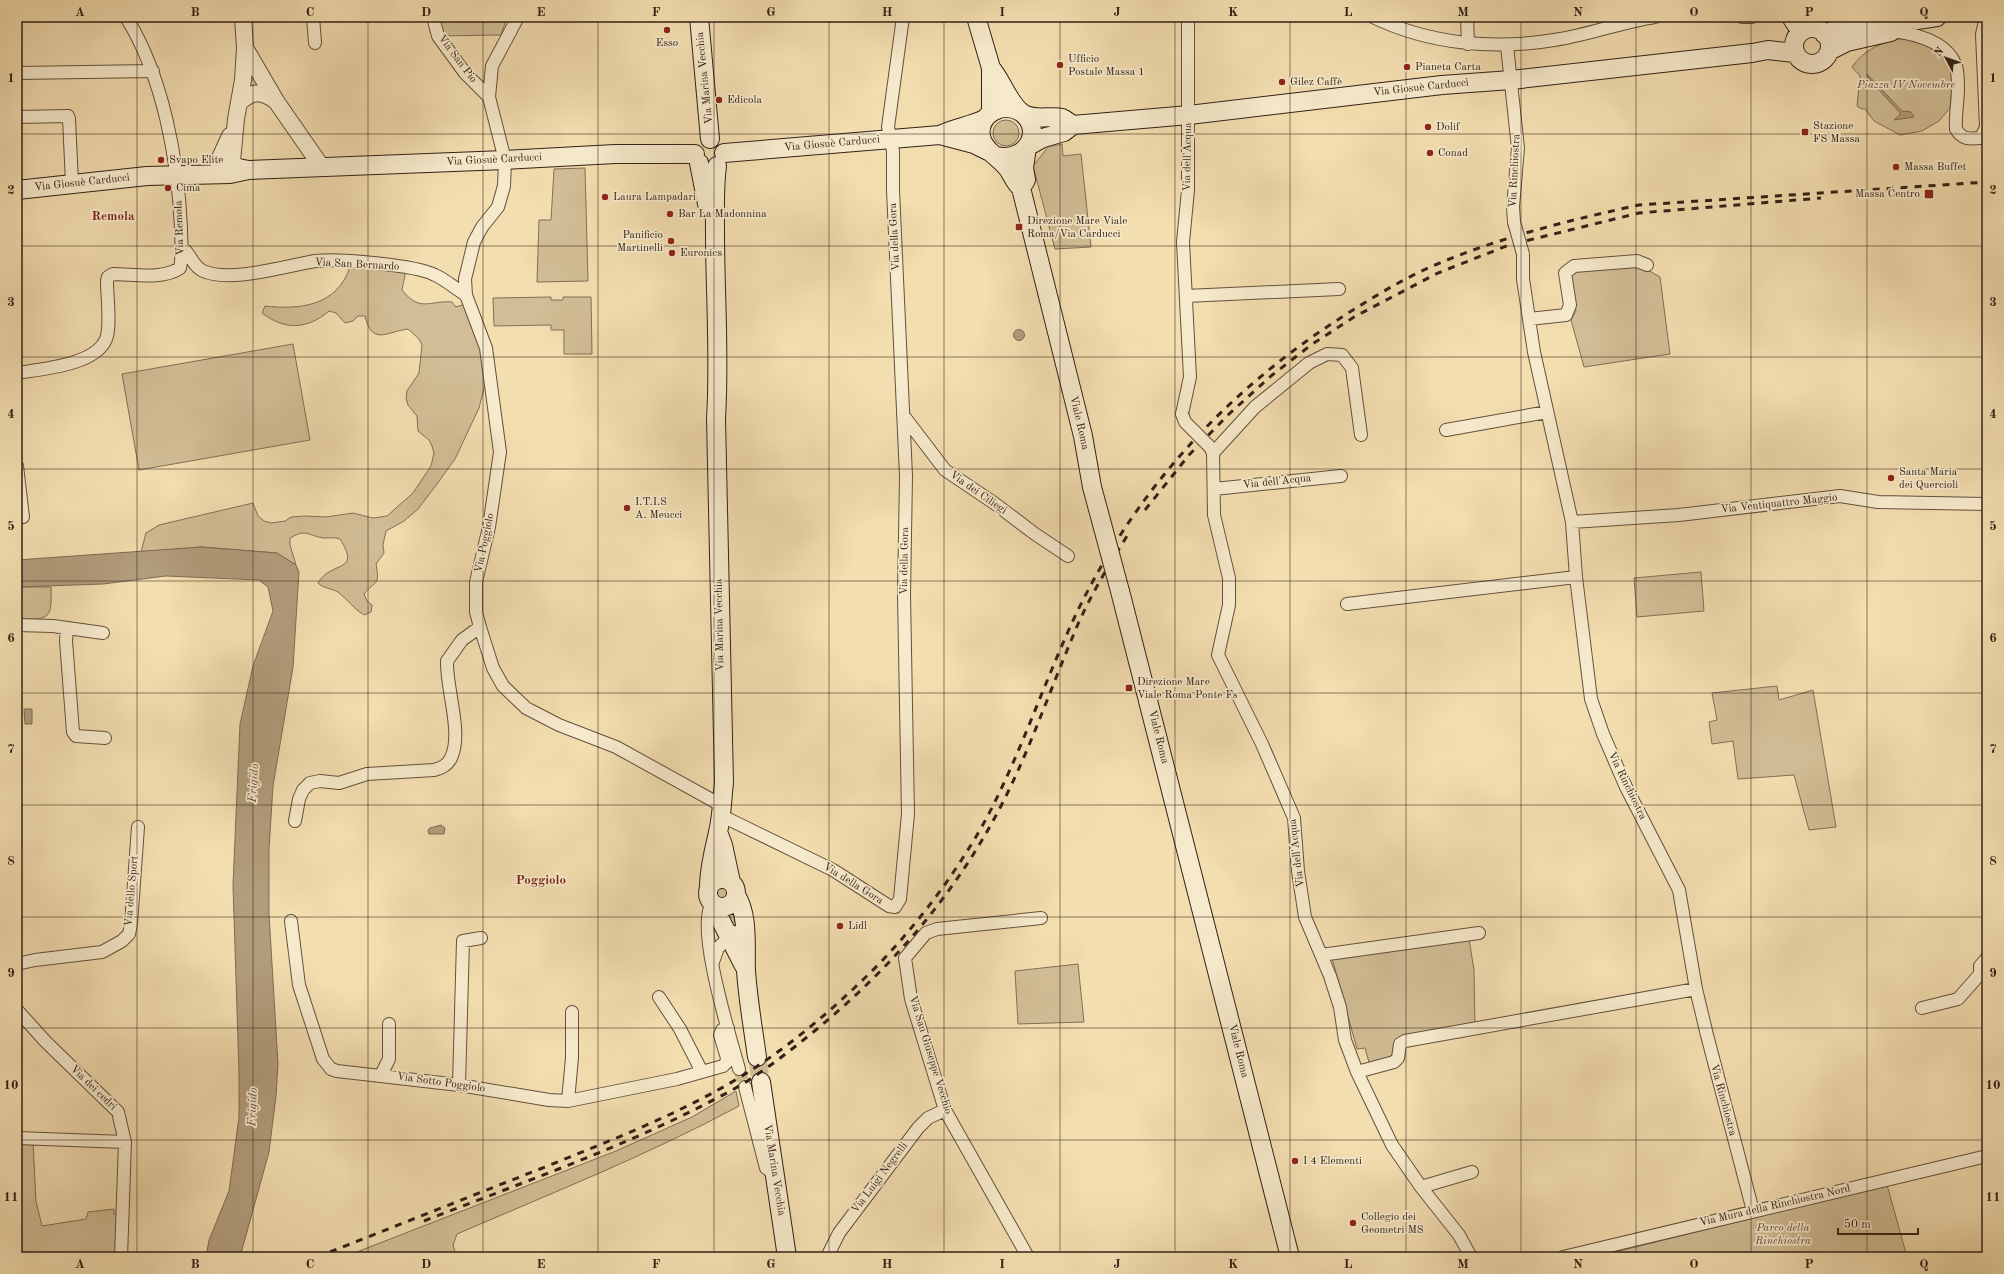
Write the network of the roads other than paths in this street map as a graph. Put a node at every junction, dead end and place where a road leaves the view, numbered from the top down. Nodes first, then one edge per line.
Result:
1 (126, 17) edge
2 (242, 17) edge
3 (312, 17) edge
4 (433, 17) edge
5 (699, 17) edge
6 (903, 17) edge
7 (976, 17) edge
8 (1188, 17) edge
9 (1373, 17) edge
10 (1467, 17) edge
11 (1655, 17) edge
12 (1742, 17) edge
13 (1752, 17) edge
14 (1791, 17) edge
15 (1937, 17) edge
16 (1986, 17) edge
17 (515, 19) edge
18 (1903, 22) edge
19 (1801, 32) junction
20 (1833, 32) edge
21 (315, 43) dead end
22 (1468, 44) junction
23 (1507, 46) junction
24 (246, 48) junction
25 (1795, 53) junction
26 (991, 68) junction
27 (153, 71) junction
28 (17, 73) edge
29 (1511, 80) junction
30 (489, 97) junction
31 (276, 101) junction
32 (240, 102) junction
33 (1024, 114) junction
34 (988, 115) junction
35 (1189, 115) junction
36 (17, 117) edge
37 (236, 119) junction
38 (1072, 125) junction
39 (940, 135) junction
40 (710, 139) junction
41 (1984, 139) edge
42 (890, 140) junction
43 (1027, 147) junction
44 (992, 154) junction
45 (697, 158) junction
46 (720, 159) junction
47 (316, 160) junction
48 (505, 160) junction
49 (218, 162) joint
50 (244, 169) junction
51 (177, 173) junction
52 (72, 183) junction
53 (1021, 188) junction
54 (17, 190) edge
55 (181, 247) junction
56 (1647, 265) dead end
57 (1339, 289) dead end
58 (466, 295) junction
59 (1186, 296) junction
60 (1529, 319) junction
61 (17, 373) edge
62 (1547, 412) junction
63 (903, 415) junction
64 (716, 418) junction
65 (1446, 430) dead end
66 (1361, 435) dead end
67 (1212, 450) junction
68 (17, 466) edge
69 (1341, 476) dead end
70 (1214, 489) junction
71 (1987, 504) edge
72 (17, 518) edge
73 (1572, 522) junction
74 (1068, 556) dead end
75 (1576, 577) junction
76 (1347, 604) dead end
77 (17, 625) edge
78 (67, 628) junction
79 (480, 628) junction
80 (103, 633) dead end
81 (106, 738) dead end
82 (720, 817) junction
83 (295, 821) dead end
84 (138, 827) dead end
85 (733, 889) junction
86 (712, 899) junction
87 (1041, 918) dead end
88 (291, 922) dead end
89 (737, 932) junction
90 (1479, 933) dead end
91 (481, 938) dead end
92 (1321, 955) junction
93 (1987, 958) edge
94 (17, 964) edge
95 (712, 965) junction
96 (1696, 989) junction
97 (659, 997) dead end
98 (1922, 1008) dead end
99 (17, 1010) edge
100 (572, 1012) dead end
101 (389, 1024) dead end
102 (728, 1028) junction
103 (757, 1057) tunnel mouth
104 (739, 1069) tunnel mouth
105 (702, 1072) junction
106 (1357, 1072) junction
107 (381, 1075) junction
108 (459, 1085) junction
109 (753, 1085) tunnel mouth
110 (568, 1102) junction
111 (945, 1110) junction
112 (17, 1138) edge
113 (125, 1142) junction
114 (1987, 1156) edge
115 (1472, 1172) dead end
116 (1421, 1186) junction
117 (1753, 1211) junction
118 (121, 1257) edge
119 (787, 1257) edge
120 (828, 1257) edge
121 (1028, 1257) edge
122 (1290, 1257) edge
123 (1471, 1257) edge
124 (1563, 1257) edge

1 - 27 street, Via Remola
2 - 24 street
3 - 21 street
4 - 30 street, Via San Pio
5 - 40 main road, Via Marina Vecchia
6 - 42 street, Via della Gora
7 - 26 main road
8 - 35 street, Via dell'Acqua
9 - 22 street
10 - 22 street
11 - 23 street
12 - 13 street
14 - 19 main road
15 - 18 main road
16 - 41 street
17 - 30 street
18 - 20 main road
18 - 20 main road
18 - 41 street
19 - 20 main road
19 - 25 main road
20 - 25 main road
22 - 23 street
23 - 29 street, Via Rinchiostra
24 - 31 street
24 - 32 street
25 - 29 main road, Via Giosuè Carducci
26 - 33 main road
26 - 34 main road
27 - 28 street
27 - 51 street, Via Remola
29 - 35 main road, Via Giosuè Carducci
29 - 60 street, Via Rinchiostra, bridge
30 - 48 street, Via Poggiolo
31 - 32 street
31 - 47 street
32 - 37 street
33 - 34 main road
33 - 38 main road, Via Giosuè Carducci
33 - 43 main road
34 - 39 main road, Via Giosuè Carducci
34 - 44 main road
35 - 38 main road, Via Giosuè Carducci
35 - 59 street, Via dell'Acqua
36 - 52 street
37 - 49 street
37 - 50 street
38 - 43 main road, Via Giosuè Carducci
39 - 42 main road, Via Giosuè Carducci
39 - 44 main road, Via Giosuè Carducci
40 - 45 main road
40 - 46 main road
42 - 46 main road, Via Giosuè Carducci
42 - 63 street, Via della Gora
43 - 44 main road
43 - 53 main road, Viale Roma
44 - 53 main road
45 - 46 main road
45 - 48 main road, Via Giosuè Carducci
45 - 64 main road, Via Marina Vecchia
46 - 64 main road, Via Marina Vecchia
47 - 48 main road, Via Giosuè Carducci
47 - 50 main road, Via Giosuè Carducci
48 - 58 street, Via Poggiolo
49 - 51 main road, Via Giosuè Carducci
50 - 51 main road, Via Giosuè Carducci
51 - 52 main road, Via Giosuè Carducci
51 - 55 street, Via Remola
52 - 54 main road, Via Giosuè Carducci
53 - 122 main road, Viale Roma, bridge
55 - 58 street, Via San Bernardo
55 - 61 street, Via Remola
56 - 60 street
57 - 59 street
58 - 79 street, Via Poggiolo
59 - 67 street, Via dell'Acqua, bridge
60 - 62 street, Via Rinchiostra
62 - 65 street
62 - 73 street, Via Rinchiostra
63 - 74 street, Via dei Ciliegi
63 - 82 street, Via della Gora
64 - 82 main road, Via Marina Vecchia
66 - 67 street
67 - 70 street, Via dell'Acqua
68 - 72 street
69 - 70 street, Via dell'Acqua
70 - 92 street, Via dell'Acqua
71 - 73 street, Via Ventiquattro Maggio
73 - 75 street, Via Rinchiostra
75 - 76 street
75 - 96 street, Via Rinchiostra
77 - 78 street
78 - 80 street
78 - 81 street
79 - 82 street, Via Poggiolo
79 - 83 street
82 - 85 main road, Via Marina Vecchia
82 - 86 main road, Via Marina Vecchia
84 - 94 street, Via dello Sport
85 - 86 main road
85 - 86 main road
85 - 89 main road, Via Marina Vecchia
86 - 89 main road, Via Marina Vecchia
86 - 95 street
87 - 111 street, Via San Giuseppe Vecchio
88 - 107 street, Via Sotto Poggiolo
89 - 95 street
89 - 103 main road, Via Marina Vecchia
90 - 92 street
91 - 108 street
92 - 106 street, Via dell'Acqua
93 - 98 street
95 - 102 street
96 - 106 street
96 - 117 street, Via Rinchiostra
97 - 105 street
99 - 113 street, Via dei cedri
100 - 110 street
101 - 107 street
102 - 104 street
102 - 105 street, Via Sotto Poggiolo
105 - 110 street, Via Sotto Poggiolo
106 - 116 street, Via dell'Acqua
107 - 108 street, Via Sotto Poggiolo
108 - 110 street, Via Sotto Poggiolo
109 - 119 main road, Via Marina Vecchia
111 - 120 street, Via Luigi Negrelli
111 - 121 street, Via San Giuseppe Vecchio
112 - 113 street
113 - 118 street, Via dei cedri
114 - 117 street, Via Mura della Rinchiostra Nord
115 - 116 street
116 - 123 street, Via dell'Acqua
117 - 124 street, Via Mura della Rinchiostra Nord

